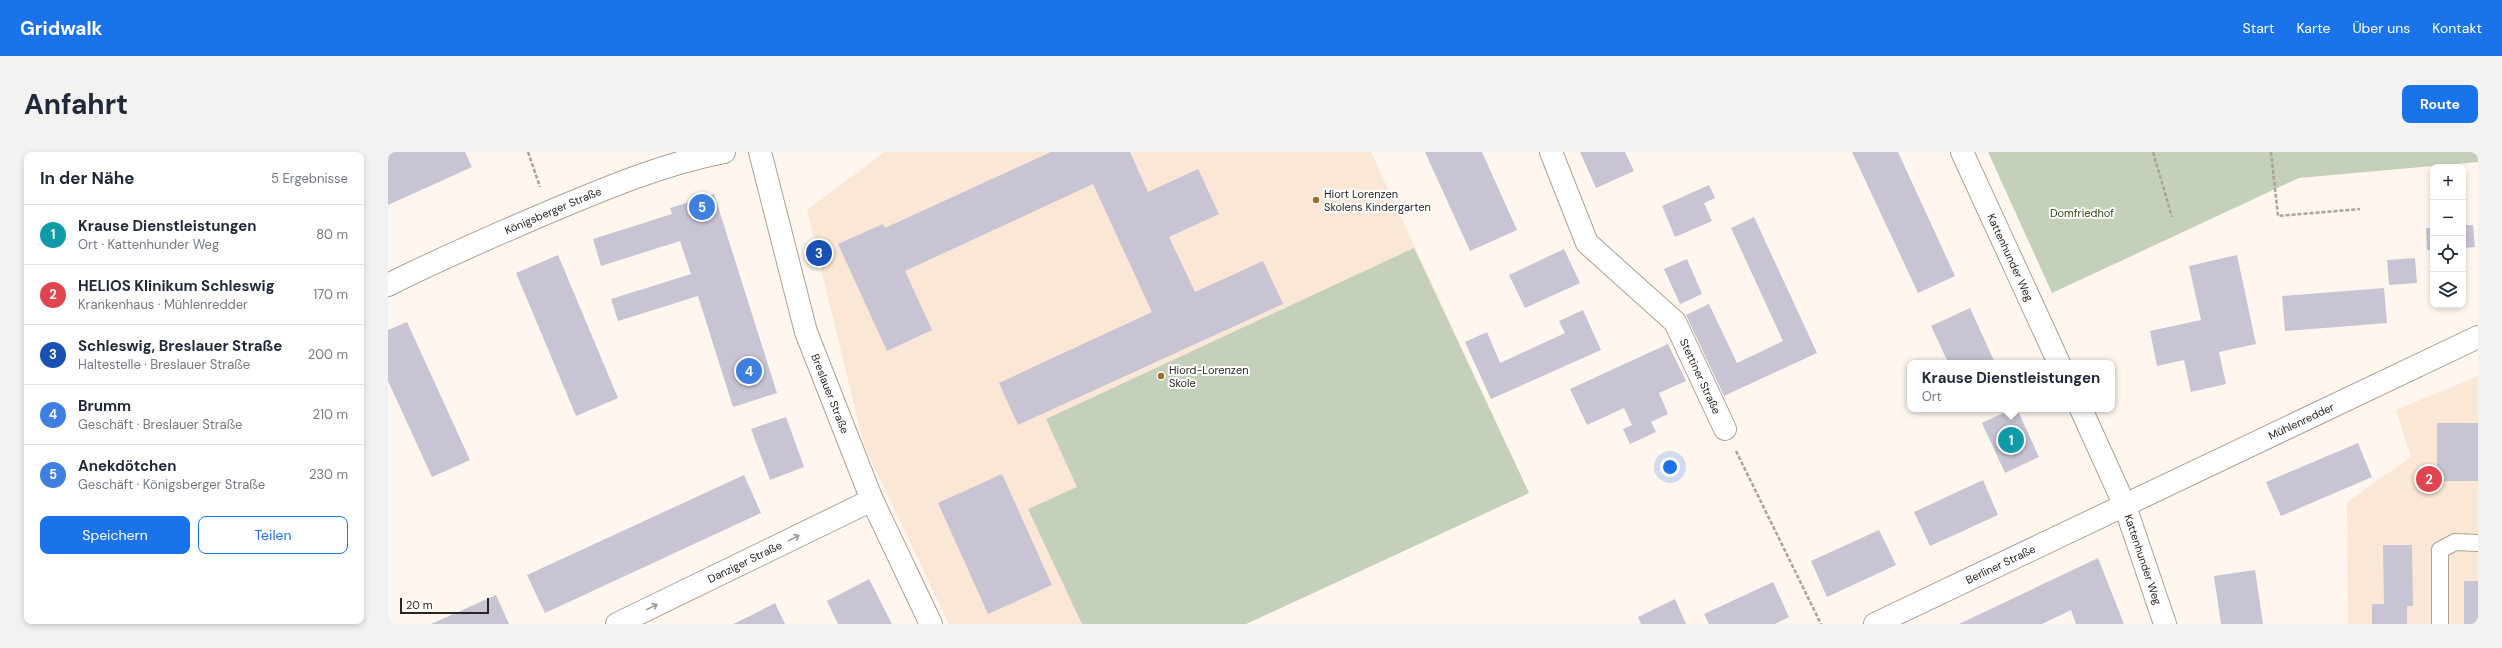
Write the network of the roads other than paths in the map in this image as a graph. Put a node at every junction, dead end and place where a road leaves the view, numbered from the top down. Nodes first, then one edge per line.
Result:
1 (724, 152) edge
2 (760, 152) edge
3 (1551, 152) edge
4 (1962, 152) edge
5 (388, 285) edge
6 (2478, 337) edge
7 (2058, 360) edge
8 (2082, 412) edge
9 (1725, 429) road end
10 (872, 500) junction
11 (2126, 506) junction
12 (2478, 543) edge
13 (617, 624) edge
14 (931, 624) edge
15 (1875, 624) edge
16 (2165, 624) edge
17 (2440, 624) edge

1 - 5 street, Königsberger Straße
2 - 10 street, Breslauer Straße
3 - 9 street, Stettiner Straße
4 - 7 street, Kattenhunder Weg
6 - 11 street, Mühlenredder
8 - 11 street, Kattenhunder Weg
13 -> 10 street, Danziger Straße
10 - 14 street, Breslauer Straße
11 - 15 street, Berliner Straße
11 - 16 street, Kattenhunder Weg
12 - 17 lane

